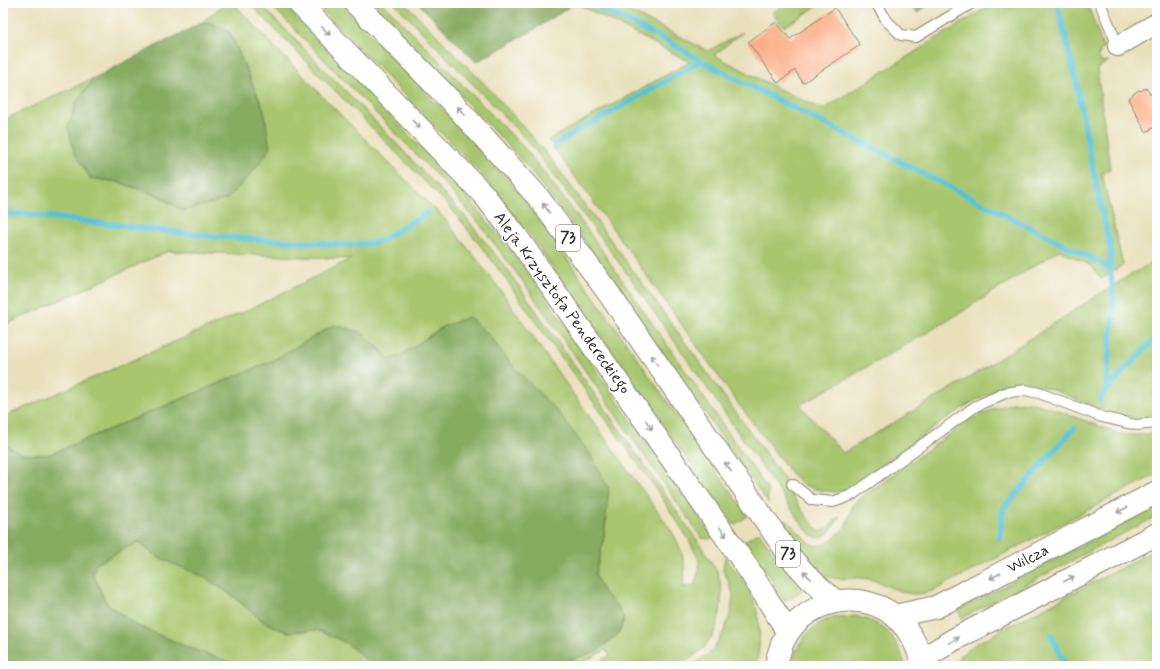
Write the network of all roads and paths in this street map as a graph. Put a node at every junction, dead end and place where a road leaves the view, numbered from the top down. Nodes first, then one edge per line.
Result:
1 (299, 3) edge
2 (355, 3) edge
3 (876, 3) edge
4 (972, 3) edge
5 (1100, 3) edge
6 (1157, 23) edge
7 (1118, 46) joint
8 (1157, 423) edge
9 (792, 484) dead end
10 (1157, 492) edge
11 (1157, 534) edge
12 (835, 601) junction
13 (895, 616) junction
14 (787, 634) junction
15 (921, 663) edge
16 (776, 666) edge

1 -> 14 main road, Aleja Krzysztofa Pendereckiego / 73
12 -> 2 main road, 73
3 - 4 lane
5 - 7 lane
6 - 7 street
8 - 9 lane
10 -> 13 main road, Wilcza
15 -> 11 main road
12 - 13 main road
12 - 14 main road
13 - 15 main road
14 - 16 main road

